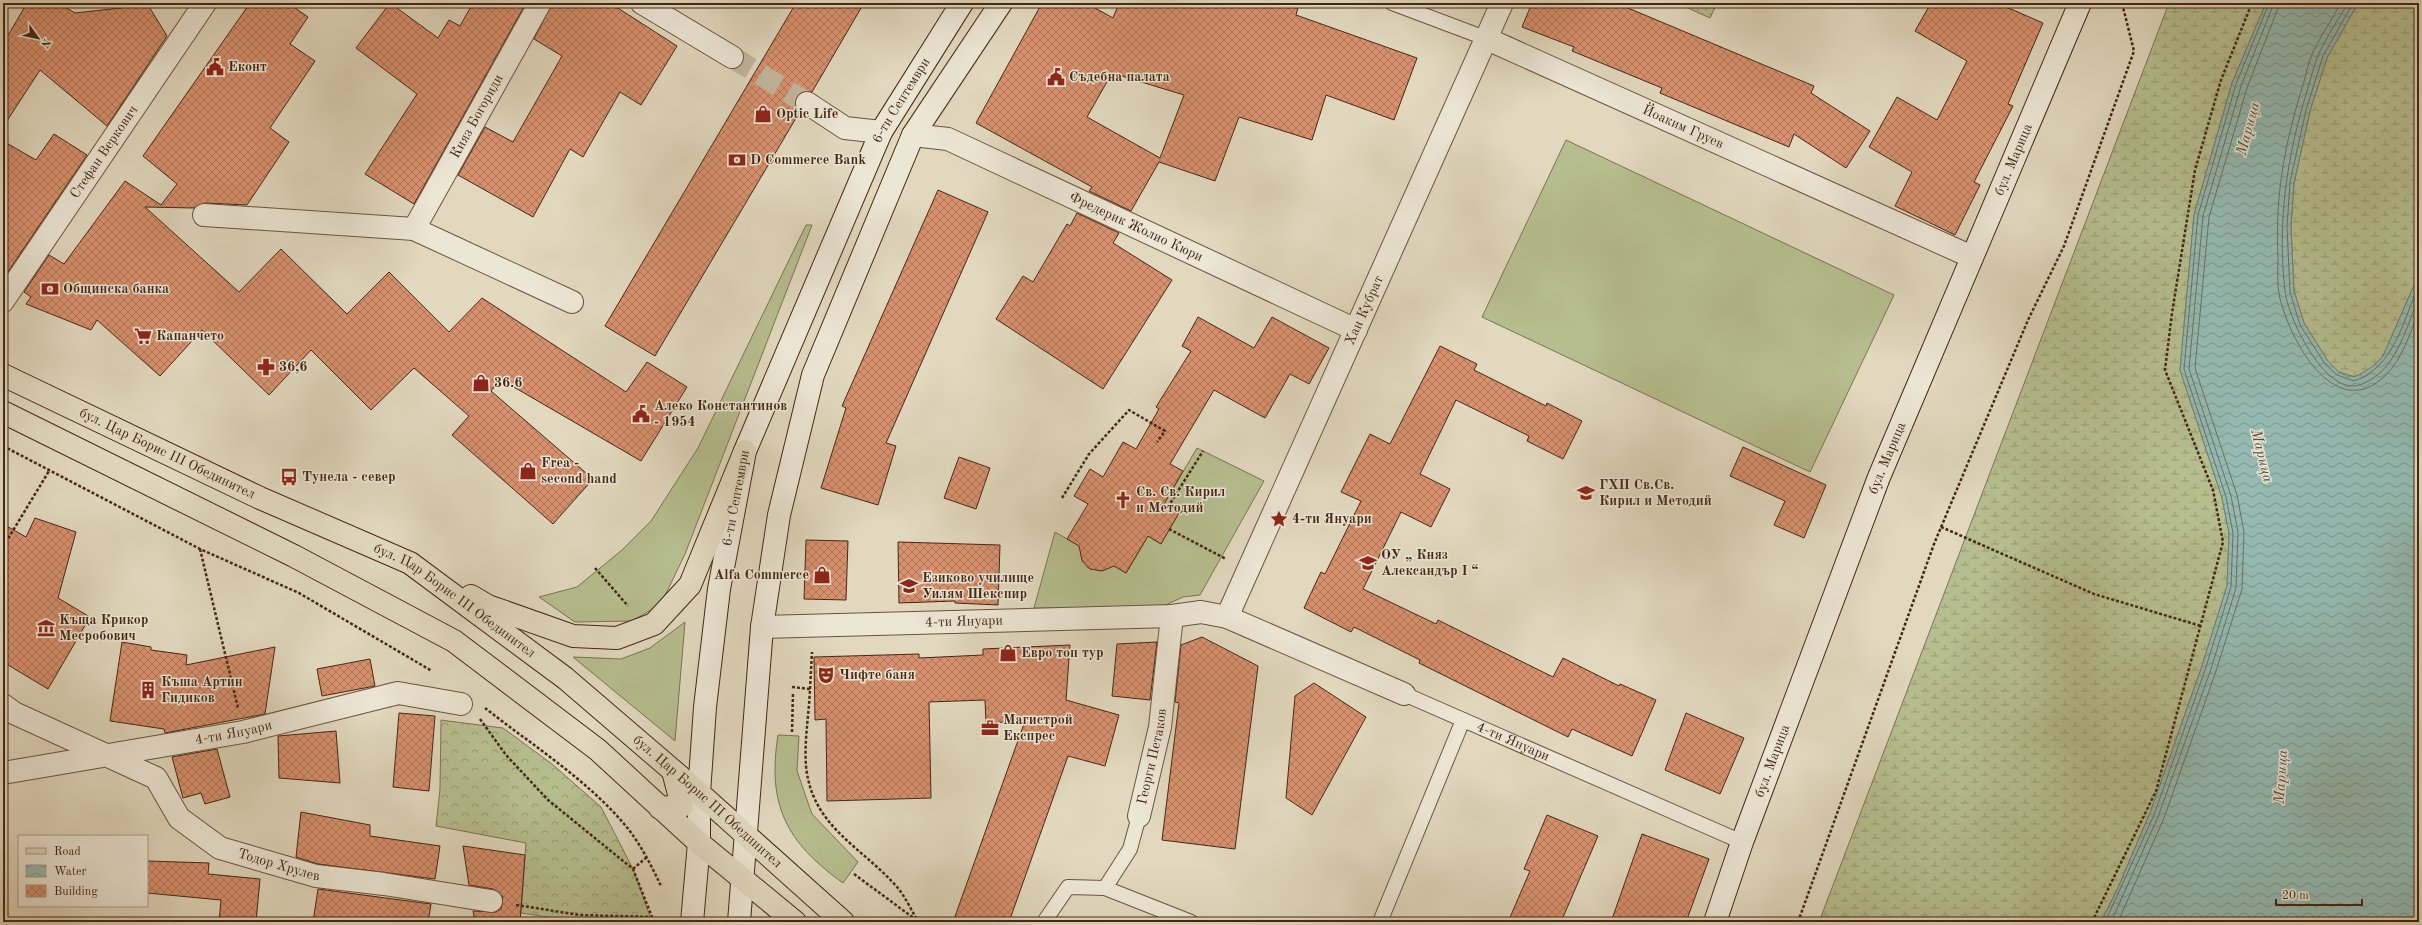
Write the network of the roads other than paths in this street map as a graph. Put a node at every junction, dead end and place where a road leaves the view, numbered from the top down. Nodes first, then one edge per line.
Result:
1 (205, 3) edge
2 (540, 3) edge
3 (642, 3) edge
4 (962, 3) edge
5 (1001, 3) edge
6 (1502, 3) edge
7 (2080, 3) edge
8 (1397, 4) edge
9 (1485, 38) junction
10 (732, 57) tunnel mouth
11 (807, 103) tunnel mouth
12 (881, 132) junction
13 (913, 135) junction
14 (204, 215) dead end
15 (414, 229) junction
16 (1972, 257) junction
17 (3, 301) edge
18 (572, 302) dead end
19 (1356, 330) junction
20 (3, 375) edge
21 (3, 412) edge
22 (745, 451) junction
23 (410, 563) junction
24 (1172, 616) junction
25 (1227, 617) junction
26 (762, 627) junction
27 (1404, 694) joint
28 (461, 704) road end
29 (3, 705) edge
30 (1463, 720) junction
31 (104, 754) junction
32 (673, 771) junction
33 (3, 773) edge
34 (699, 793) junction
35 (660, 808) junction
36 (1139, 816) joint
37 (746, 836) junction
38 (1742, 842) junction
39 (699, 843) junction
40 (743, 880) junction
41 (1105, 888) junction
42 (490, 901) road end
43 (692, 922) edge
44 (739, 922) edge
45 (795, 922) edge
46 (844, 922) edge
47 (1044, 922) edge
48 (1191, 922) edge
49 (1380, 922) edge
50 (1715, 922) edge

1 - 17 street, Стефан Веркович
2 - 15 street, Княз Богориди
3 - 10 street
4 - 12 street, 6-ти Септември
5 - 13 street, 6-ти Септември
6 - 9 street, Хан Кубрат
7 - 16 street, бул. Марица
8 - 9 lane, Йоаким Груев
9 - 16 street, Йоаким Груев
9 - 19 street, Хан Кубрат
11 - 12 street
12 - 22 street, 6-ти Септември
13 - 19 street, Фредерик Жолио Кюри
13 - 26 street, 6-ти Септември
14 - 15 street
15 - 18 street
16 - 38 street, бул. Марица
19 - 25 street, Хан Кубрат
20 - 23 main road, бул. Цар Борис III Обединител
21 - 35 main road
22 - 23 main road
22 - 34 street, 6-ти Септември
23 - 32 main road, бул. Цар Борис III Обединител
24 - 25 street, 4-ти Януари
24 - 26 street, 4-ти Януари
24 - 36 street, Георги Петаков
25 - 27 street, 4-ти Януари
26 - 37 street, 6-ти Септември
27 - 30 lane, 4-ти Януари
28 - 31 street, 4-ти Януари
29 - 31 street, Тодор Хрулев
30 - 38 lane, 4-ти Януари
30 - 49 lane
31 - 33 street, 4-ти Януари
31 - 42 street, Тодор Хрулев
32 - 34 main road, бул. Цар Борис III Обединител
32 - 35 main road
34 - 37 main road, бул. Цар Борис III Обединител
34 - 39 street, 6-ти Септември
35 - 39 main road
36 - 41 lane, Георги Петаков
37 - 40 street, 6-ти Септември
37 - 46 main road, бул. Цар Борис III Обединител
38 - 50 street, бул. Марица
39 - 40 main road
39 - 43 street, 6-ти Септември
40 - 44 street, 6-ти Септември
40 - 45 main road
41 - 47 lane
41 - 48 lane

